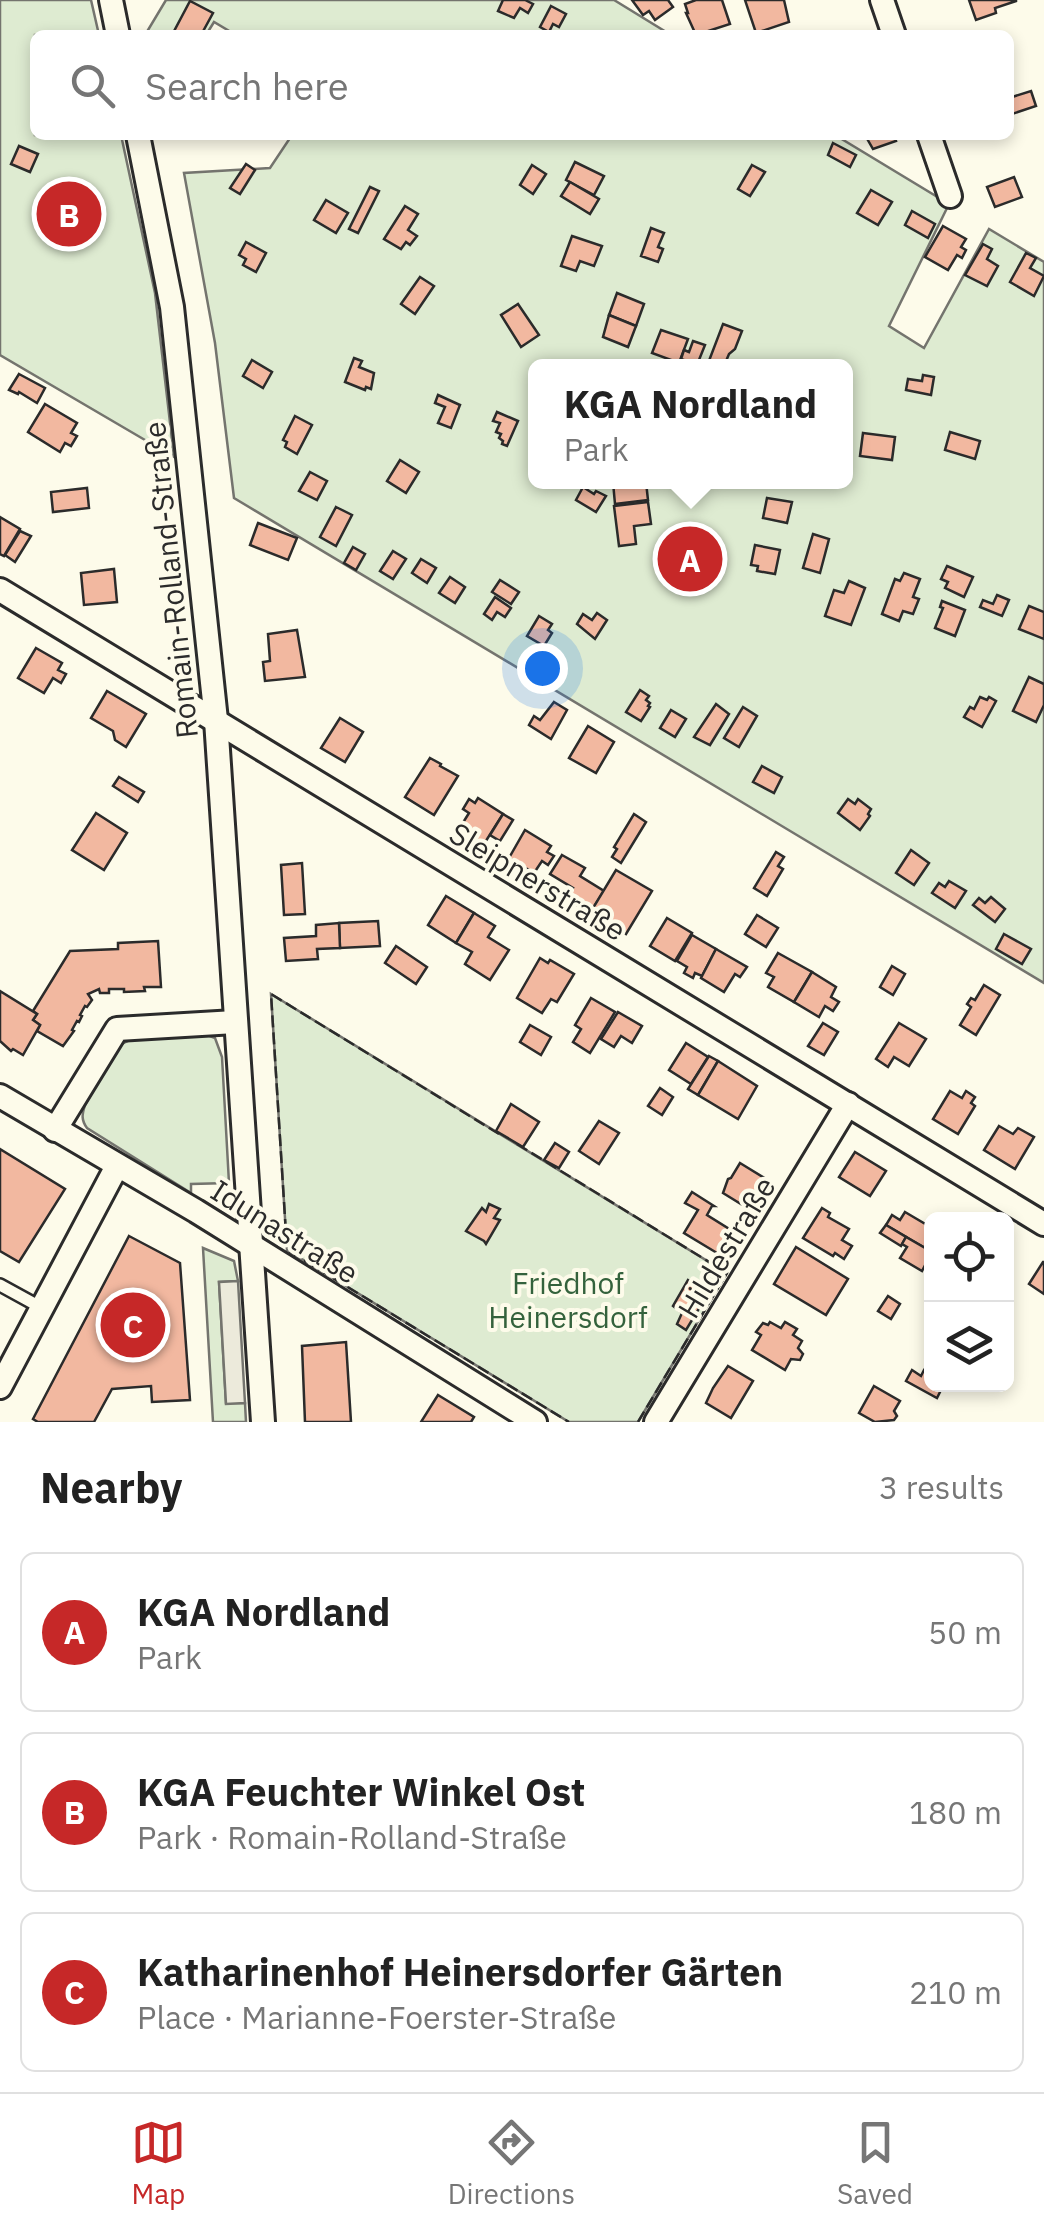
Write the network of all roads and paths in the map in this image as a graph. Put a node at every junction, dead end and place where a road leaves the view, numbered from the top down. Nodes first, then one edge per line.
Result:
1 (111, 0) edge
2 (882, 0) edge
3 (117, 30) edge
4 (892, 30) edge
5 (139, 140) edge
6 (931, 140) edge
7 (950, 196) dead end
8 (0, 590) edge
9 (216, 720) junction
10 (235, 1022) junction
11 (0, 1096) edge
12 (848, 1104) junction
13 (55, 1130) junction
14 (117, 1166) junction
15 (1044, 1224) edge
16 (250, 1244) junction
17 (0, 1285) edge
18 (42, 1308) junction
19 (0, 1387) edge
20 (263, 1422) edge
21 (535, 1422) edge
22 (656, 1422) edge

1 - 3 street
2 - 4 street
5 - 9 street, Romain-Rolland-Straße
6 - 7 street
8 - 9 street, Sleipnerstraße
9 - 10 street, Romain-Rolland-Straße
9 - 12 street, Sleipnerstraße
10 - 13 street
10 - 16 street, Romain-Rolland-Straße
11 - 13 street, Idunastraße
12 - 15 street, Sleipnerstraße
12 - 22 street, Hildestraße
13 - 14 street, Idunastraße
14 - 16 street, Idunastraße
14 - 18 street
16 - 20 street, Romain-Rolland-Straße
16 - 21 street, Idunastraße
17 - 18 lane
18 - 19 street

